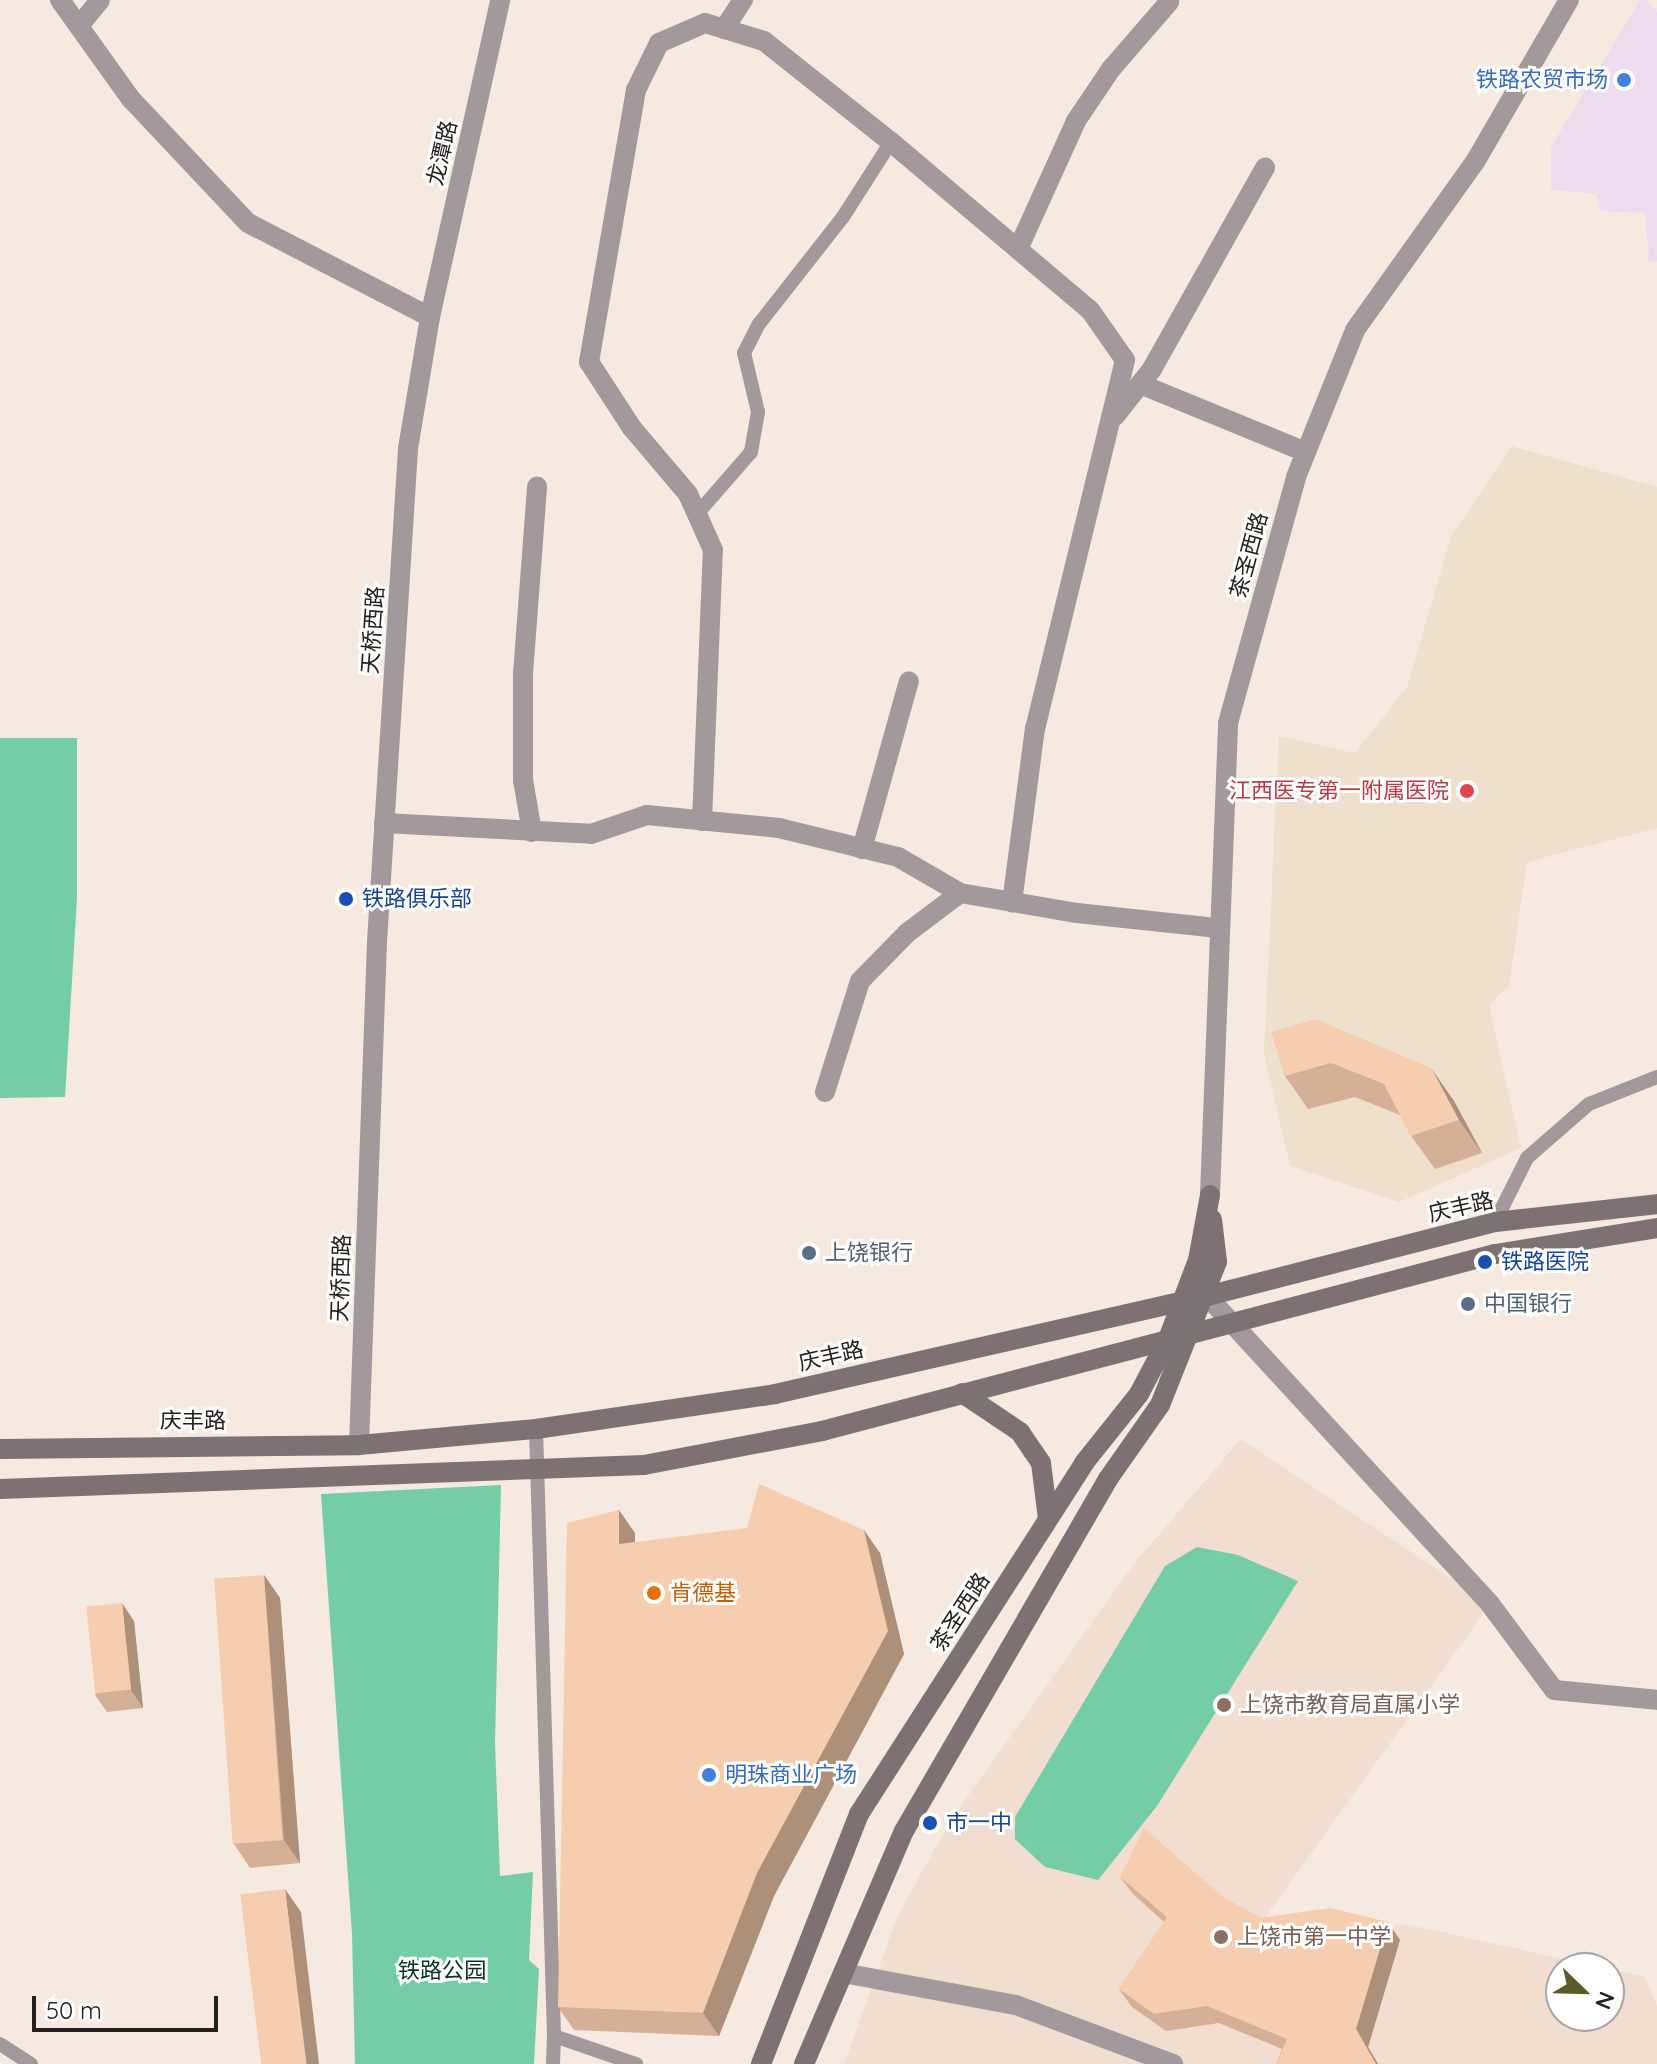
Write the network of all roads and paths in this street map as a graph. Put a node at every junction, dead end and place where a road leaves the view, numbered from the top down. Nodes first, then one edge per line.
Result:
1 (60, 0) edge
2 (100, 0) edge
3 (500, 0) edge
4 (743, 0) edge
5 (1569, 0) edge
6 (1169, 2) edge
7 (79, 26) junction
8 (724, 29) junction
9 (891, 142) junction
10 (1265, 168) dead end
11 (1018, 249) junction
12 (430, 317) junction
13 (1140, 384) junction
14 (1110, 423) junction
15 (1306, 452) junction
16 (537, 487) dead end
17 (697, 514) junction
18 (909, 681) dead end
19 (702, 821) junction
20 (384, 823) junction
21 (532, 832) junction
22 (862, 849) junction
23 (960, 893) junction
24 (1012, 902) junction
25 (1218, 928) junction
26 (1657, 1077) edge
27 (825, 1092) dead end
28 (1210, 1195) junction
29 (1657, 1204) edge
30 (1495, 1222) junction
31 (1657, 1228) edge
32 (1207, 1296) junction
33 (1183, 1300) junction
34 (1232, 1326) junction
35 (1192, 1335) junction
36 (1168, 1339) junction
37 (962, 1393) junction
38 (536, 1429) junction
39 (359, 1445) junction
40 (0, 1449) edge
41 (537, 1469) junction
42 (0, 1489) edge
43 (1048, 1519) junction
44 (1657, 1700) edge
45 (843, 1973) junction
46 (554, 2036) junction
47 (0, 2044) edge
48 (31, 2064) edge
49 (553, 2064) edge
50 (636, 2064) edge
51 (761, 2064) edge
52 (804, 2064) edge
53 (1173, 2064) edge

1 - 7 street
2 - 7 street
3 - 12 street, 龙潭路
4 - 8 street
5 - 15 street, 茶圣西路
6 - 11 street
7 - 12 street
8 - 9 street
8 - 17 street
9 - 11 street
9 - 17 lane
10 - 13 street
11 - 14 street
12 - 20 street, 天桥西路
13 - 14 street
13 - 15 street
14 - 24 street
15 - 25 street, 茶圣西路
16 - 21 street
17 - 19 street
18 - 22 street
19 - 21 street
19 - 22 street
20 - 21 street
20 - 39 street, 天桥西路
22 - 23 street
23 - 24 street
23 - 27 street
24 - 25 street
25 - 28 street, 茶圣西路
26 - 30 lane
28 - 32 main road, 茶圣西路
28 - 33 main road, 茶圣西路
29 - 30 main road, 庆丰路
30 - 32 main road, 庆丰路
31 - 34 main road
32 - 33 main road, 庆丰路
32 - 34 street
32 - 35 main road, 茶圣西路
33 - 36 main road, 茶圣西路
33 - 38 main road, 庆丰路
34 - 35 main road
34 - 44 street
35 - 36 main road
35 - 45 main road, 茶圣西路
36 - 37 main road
36 - 43 main road, 茶圣西路
37 - 41 main road
37 - 43 main road
38 - 39 main road, 庆丰路
38 - 41 lane
39 - 40 main road, 庆丰路
41 - 42 main road
41 - 46 lane
43 - 51 main road, 茶圣西路
45 - 52 main road, 茶圣西路
45 - 53 street
46 - 49 lane
46 - 50 lane
47 - 48 lane

